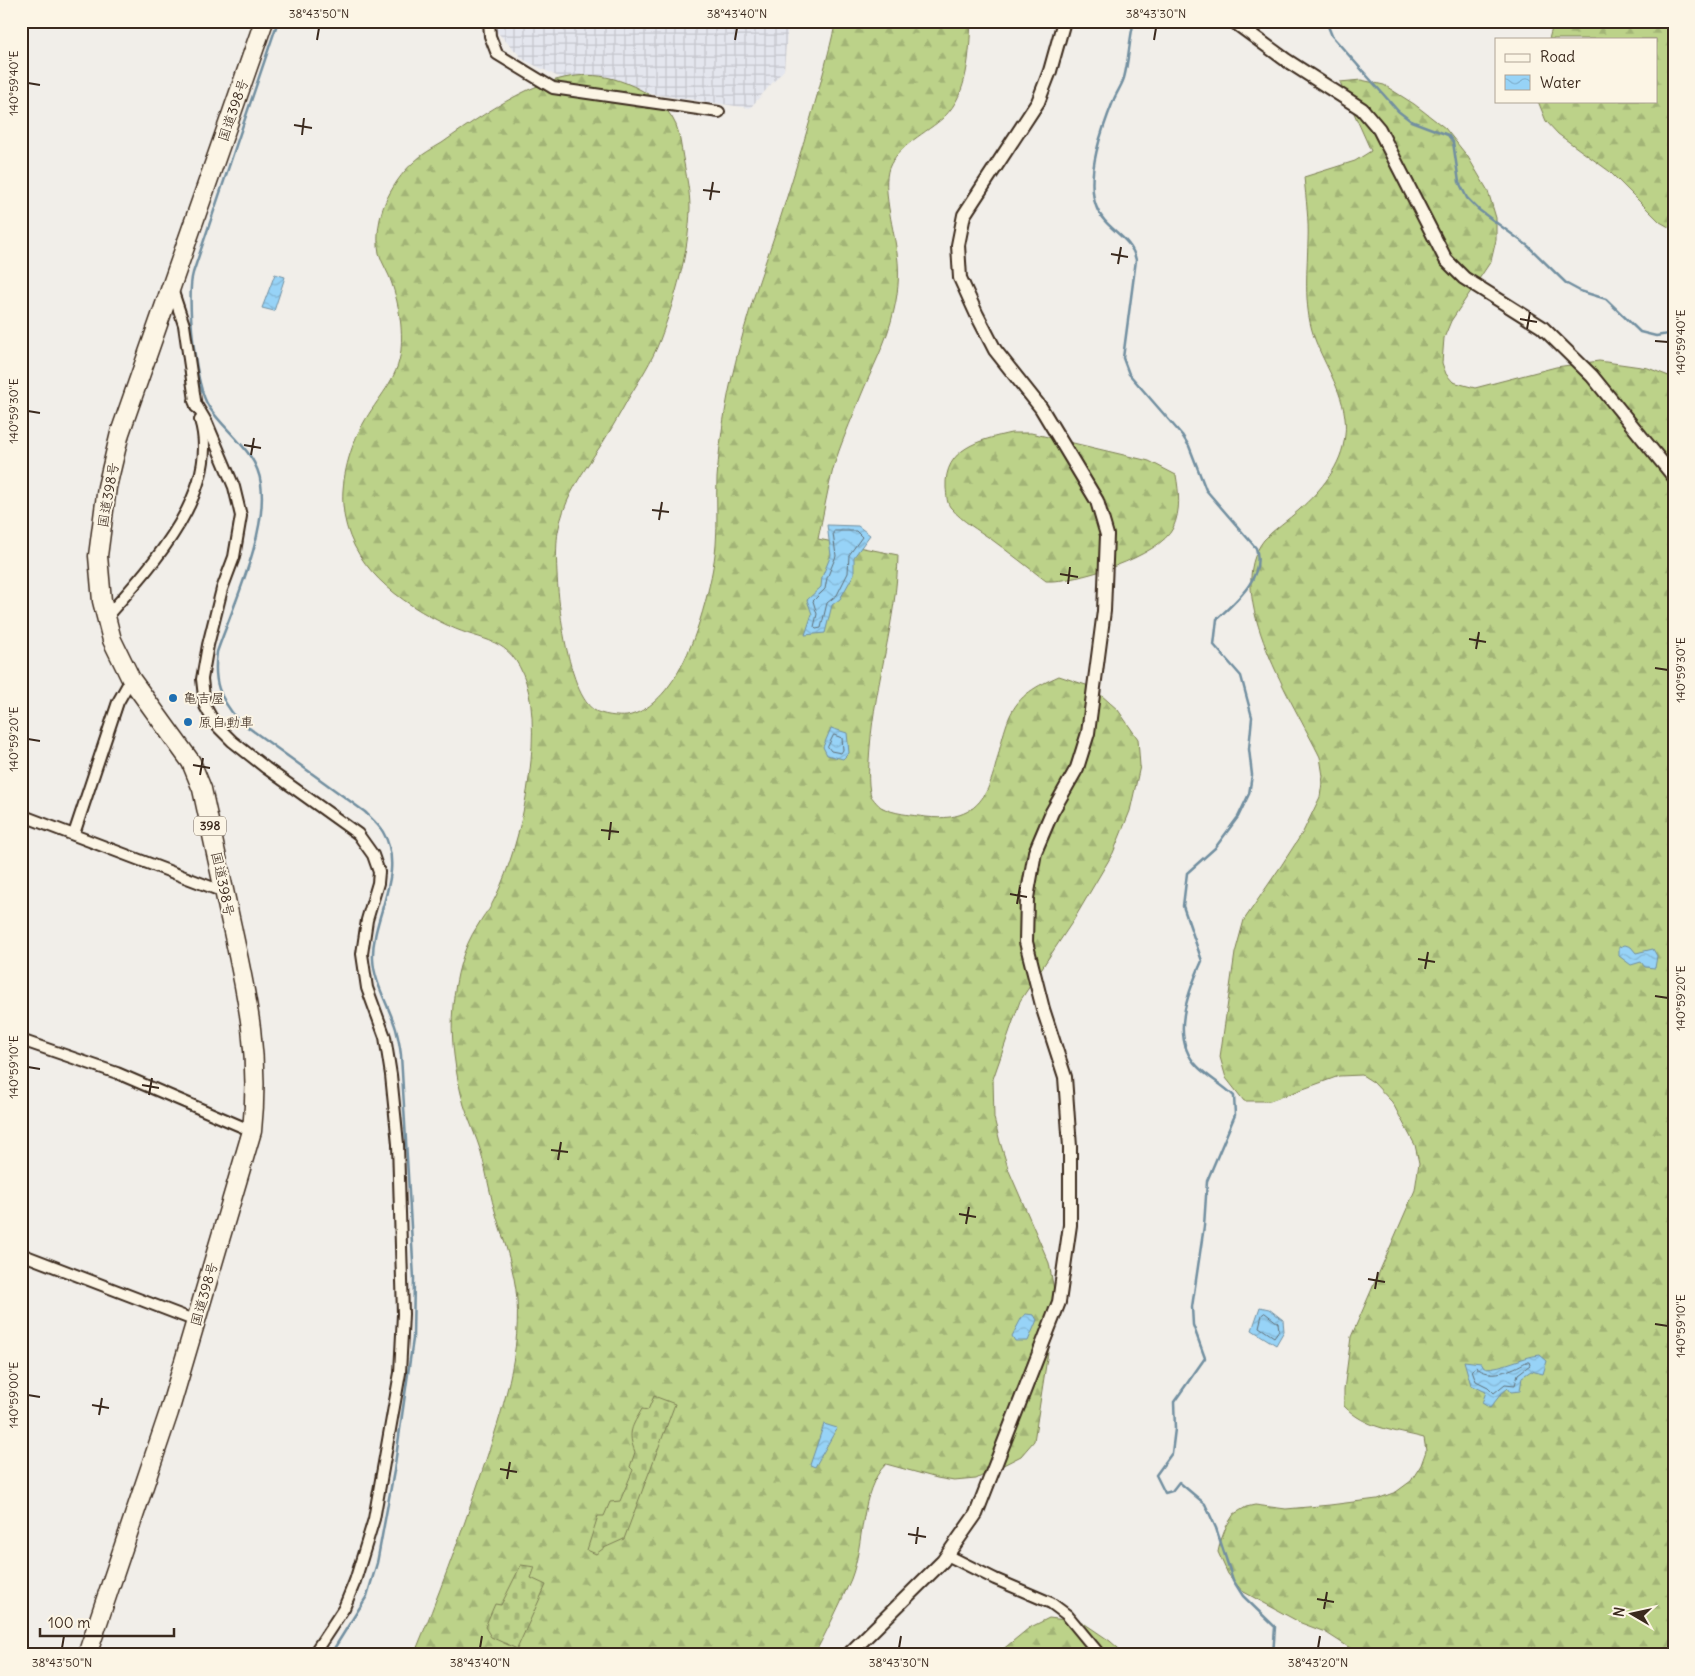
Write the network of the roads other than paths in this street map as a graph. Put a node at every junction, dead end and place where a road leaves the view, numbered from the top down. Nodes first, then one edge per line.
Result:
1 (264, 21) edge
2 (489, 21) edge
3 (1064, 21) edge
4 (1233, 21) edge
5 (719, 112) dead end
6 (171, 286) junction
7 (194, 401) junction
8 (1674, 477) edge
9 (106, 617) junction
10 (131, 679) junction
11 (21, 815) edge
12 (74, 834) junction
13 (224, 892) junction
14 (21, 1040) edge
15 (252, 1131) junction
16 (21, 1254) edge
17 (196, 1322) junction
18 (947, 1555) junction
19 (87, 1655) edge
20 (313, 1655) edge
21 (848, 1655) edge
22 (1100, 1655) edge

1 - 6 highway, 国道398号 / 398
2 - 5 street
3 - 18 street
4 - 8 street
6 - 7 street
6 - 9 highway, 国道398号 / 398
7 - 9 street
7 - 20 street
9 - 10 highway, 国道398号 / 398
10 - 12 street
10 - 13 highway, 国道398号 / 398
11 - 12 street
12 - 13 street
13 - 15 highway, 国道398号 / 398
14 - 15 street
15 - 17 highway, 国道398号 / 398
16 - 17 street
17 - 19 highway, 国道398号 / 398
18 - 21 street
18 - 22 street

